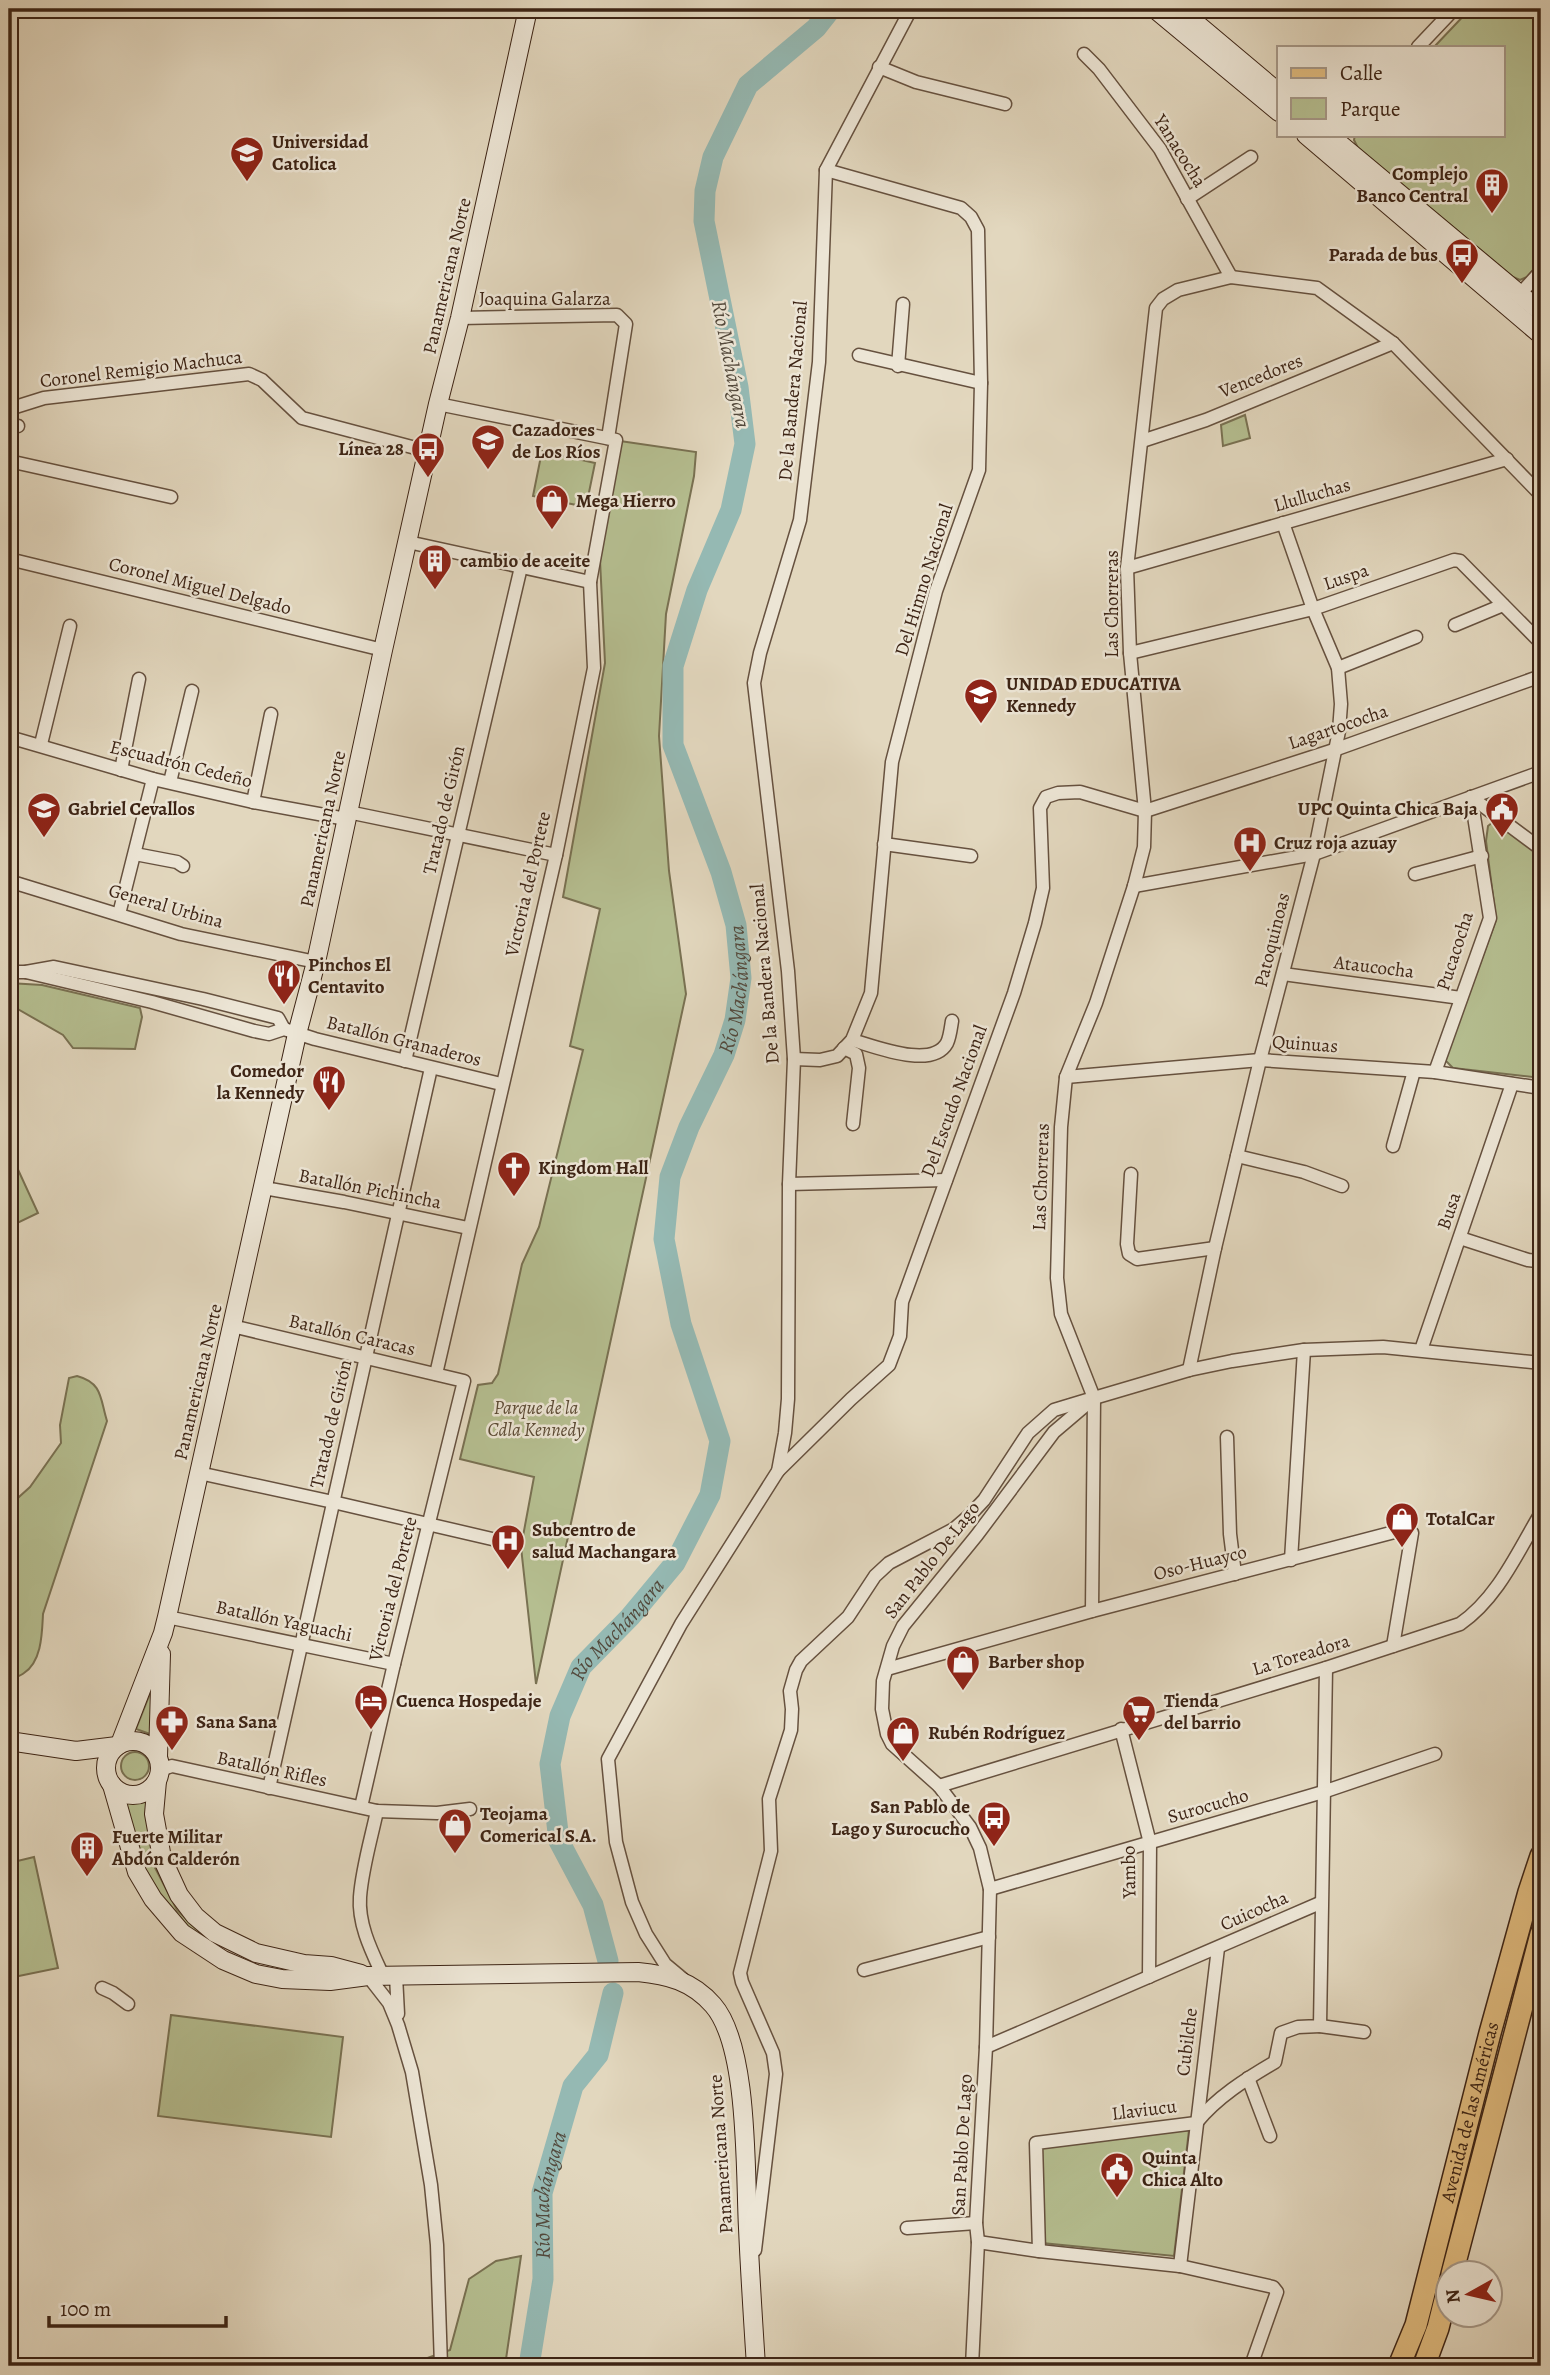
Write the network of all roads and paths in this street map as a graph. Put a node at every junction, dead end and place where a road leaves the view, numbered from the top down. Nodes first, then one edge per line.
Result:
1 (528, 9) edge
2 (535, 9) edge
3 (911, 9) edge
4 (1155, 9) edge
5 (1180, 9) edge
6 (1454, 9) edge
7 (523, 34) junction
8 (1419, 46) edge
9 (1084, 54) dead end
10 (879, 67) junction
11 (1277, 91) edge
12 (1004, 104) dead end
13 (1277, 110) edge
14 (1308, 136) edge
15 (1333, 136) edge
16 (1251, 157) dead end
17 (826, 170) junction
18 (1187, 199) junction
19 (1541, 271) edge
20 (1231, 277) junction
21 (1520, 294) junction
22 (903, 304) dead end
23 (1541, 312) edge
24 (460, 318) junction
25 (1541, 335) edge
26 (1393, 343) junction
27 (859, 355) dead end
28 (898, 366) junction
29 (981, 383) junction
30 (438, 404) junction
31 (9, 410) edge
32 (608, 438) junction
33 (1142, 441) junction
34 (427, 451) junction
35 (1507, 459) junction
36 (9, 461) edge
37 (1541, 495) edge
38 (171, 498) dead end
39 (1283, 523) junction
40 (408, 542) junction
41 (9, 559) edge
42 (521, 567) junction
43 (1128, 568) junction
44 (590, 582) junction
45 (1503, 604) junction
46 (1313, 609) junction
47 (1455, 625) dead end
48 (70, 626) dead end
49 (1416, 637) dead end
50 (1541, 643) edge
51 (383, 650) junction
52 (1130, 653) junction
53 (1338, 668) junction
54 (1541, 676) edge
55 (139, 679) dead end
56 (192, 691) dead end
57 (271, 714) dead end
58 (9, 737) edge
59 (41, 744) junction
60 (1334, 750) junction
61 (121, 770) junction
62 (1541, 772) edge
63 (153, 779) junction
64 (170, 782) junction
65 (1472, 797) junction
66 (253, 802) junction
67 (1145, 811) junction
68 (347, 815) junction
69 (458, 836) junction
70 (884, 844) junction
71 (1541, 849) edge
72 (135, 854) junction
73 (1314, 854) junction
74 (555, 855) junction
75 (971, 856) dead end
76 (1482, 856) junction
77 (183, 866) dead end
78 (1415, 874) dead end
79 (9, 881) edge
80 (1134, 886) junction
81 (119, 914) junction
82 (316, 962) junction
83 (26, 971) junction
84 (9, 972) edge
85 (1283, 974) junction
86 (1461, 998) junction
87 (952, 1021) dead end
88 (291, 1032) junction
89 (848, 1044) junction
90 (794, 1059) junction
91 (1260, 1060) junction
92 (405, 1061) junction
93 (431, 1068) junction
94 (1414, 1071) junction
95 (1435, 1072) junction
96 (1066, 1077) junction
97 (501, 1084) junction
98 (1512, 1084) junction
99 (1541, 1088) edge
100 (853, 1124) dead end
101 (1393, 1146) dead end
102 (1237, 1156) junction
103 (1131, 1174) dead end
104 (946, 1180) junction
105 (789, 1184) junction
106 (1342, 1186) dead end
107 (264, 1188) junction
108 (399, 1213) junction
109 (468, 1228) junction
110 (1460, 1238) junction
111 (1215, 1248) junction
112 (1541, 1258) edge
113 (232, 1326) junction
114 (1304, 1350) junction
115 (1421, 1350) junction
116 (366, 1358) junction
117 (1541, 1363) edge
118 (1189, 1370) junction
119 (436, 1374) junction
120 (464, 1381) joint
121 (1094, 1398) junction
122 (1227, 1437) dead end
123 (778, 1471) junction
124 (199, 1473) junction
125 (334, 1502) junction
126 (1541, 1513) edge
127 (429, 1524) junction
128 (505, 1542) dead end
129 (1291, 1560) junction
130 (1235, 1574) junction
131 (1093, 1611) junction
132 (165, 1625) junction
133 (301, 1643) junction
134 (1393, 1646) junction
135 (394, 1664) junction
136 (1326, 1668) junction
137 (887, 1669) junction
138 (1121, 1729) junction
139 (9, 1741) edge
140 (118, 1745) junction
141 (76, 1751) junction
142 (1435, 1754) dead end
143 (158, 1769) junction
144 (110, 1782) junction
145 (939, 1786) junction
146 (269, 1788) junction
147 (1323, 1792) junction
148 (361, 1807) junction
149 (470, 1809) dead end
150 (377, 1811) junction
151 (1150, 1843) junction
152 (1541, 1856) edge
153 (990, 1889) junction
154 (1321, 1903) junction
155 (1541, 1934) edge
156 (989, 1937) junction
157 (1218, 1948) junction
158 (864, 1970) dead end
159 (383, 1976) junction
160 (1149, 1977) junction
161 (685, 1981) junction
162 (102, 1988) dead end
163 (128, 2004) dead end
164 (398, 2025) junction
165 (1320, 2026) junction
166 (1364, 2032) dead end
167 (986, 2047) junction
168 (1248, 2078) junction
169 (1196, 2123) junction
170 (1270, 2136) dead end
171 (976, 2223) junction
172 (907, 2228) dead end
173 (978, 2242) junction
174 (1039, 2251) junction
175 (1455, 2260) edge
176 (1180, 2266) junction
177 (750, 2290) junction
178 (1437, 2330) edge
179 (441, 2366) edge
180 (756, 2366) edge
181 (972, 2366) edge
182 (1251, 2366) edge
183 (1399, 2366) edge
184 (1424, 2366) edge

1 - 7 main road, Panamericana Norte
2 - 7 main road, Panamericana Norte
3 - 10 street, De la Bandera Nacional
4 - 13 main road
5 - 11 main road
6 - 8 street
7 - 24 main road, Panamericana Norte
9 - 18 street, Yanacocha
10 - 12 street
10 - 17 street, De la Bandera Nacional
14 - 25 main road
15 - 21 main road
16 - 18 street
17 - 29 street, Del Himno Nacional
17 - 90 street, De la Bandera Nacional
18 - 20 street, Yanacocha
19 - 21 street
20 - 26 street, Las Chorreras
20 - 33 street, Las Chorreras
21 - 23 main road
22 - 28 street
24 - 30 main road, Panamericana Norte
24 - 32 street, Joaquina Galarza
26 - 33 street, Vencedores
26 - 35 street, Las Chorreras
27 - 28 street
28 - 29 street
29 - 70 street, Del Himno Nacional
30 - 32 street
30 - 34 main road, Panamericana Norte
31 - 34 street, Coronel Remigio Machuca
32 - 44 street, Victoria del Portete
33 - 43 street, Las Chorreras
34 - 40 main road, Panamericana Norte
35 - 37 street, Las Chorreras
35 - 39 street, Llulluchas
36 - 38 street
39 - 43 street, Llulluchas
39 - 46 street, Patoquinoas
40 - 42 street
40 - 51 main road, Panamericana Norte
41 - 51 street, Coronel Miguel Delgado
42 - 44 street
42 - 69 street, Tratado de Girón
43 - 52 street, Las Chorreras
44 - 74 street, Victoria del Portete
45 - 46 street, Luspa
45 - 47 street
45 - 50 street, Luspa
46 - 52 street, Luspa
46 - 53 street, Patoquinoas
48 - 59 street
49 - 53 street
51 - 68 main road, Panamericana Norte
52 - 67 street, Las Chorreras
53 - 60 street, Patoquinoas
54 - 60 street, Lagartococha
55 - 61 street
56 - 64 street
57 - 66 street
58 - 59 street, Escuadrón Cedeño
59 - 61 street, Escuadrón Cedeño
60 - 67 street, Lagartococha
60 - 73 street, Patoquinoas
61 - 63 street, Escuadrón Cedeño
62 - 65 street
63 - 64 street, Escuadrón Cedeño
63 - 72 street
64 - 66 street, Escuadrón Cedeño
65 - 71 street
65 - 73 street
65 - 76 street, Pucacocha
66 - 68 street, Escuadrón Cedeño
67 - 80 street, Las Chorreras
67 - 104 street, Del Escudo Nacional
68 - 69 street, Escuadrón Cedeño
68 - 82 main road, Panamericana Norte
69 - 74 street, Escuadrón Cedeño
69 - 92 street, Tratado de Girón
70 - 75 street
70 - 89 street, Del Himno Nacional
72 - 77 street
72 - 81 street
73 - 80 street
73 - 85 street, Patoquinoas
74 - 97 street, Victoria del Portete
76 - 78 street
76 - 86 street, Pucacocha
79 - 81 street, General Urbina
80 - 96 street, Las Chorreras
81 - 82 street, General Urbina
82 - 88 main road, Panamericana Norte
83 - 84 street
83 - 88 street
83 - 88 street
85 - 86 street, Ataucocha
85 - 91 street, Patoquinoas
86 - 95 street, Pucacocha
87 - 89 street
88 - 92 street, Batallón Granaderos
88 - 107 main road, Panamericana Norte
89 - 90 street
89 - 100 street
90 - 105 street, De la Bandera Nacional
91 - 94 street, Quinuas
91 - 96 street, Quinuas
91 - 102 street, Patoquinoas
92 - 93 street, Batallón Granaderos
93 - 97 street, Batallón Granaderos
93 - 108 street, Tratado de Girón
94 - 95 street, Quinuas
94 - 101 street
95 - 98 street, Quinuas
96 - 121 street, Las Chorreras
97 - 109 street, Victoria del Portete
98 - 99 street, Quinuas
98 - 110 street, Busa
102 - 106 street
102 - 111 street, Patoquinoas
103 - 111 street
104 - 105 street
104 - 123 street, Del Escudo Nacional
105 - 123 street, De la Bandera Nacional
107 - 108 street, Batallón Pichincha
107 - 113 main road, Panamericana Norte
108 - 109 street, Batallón Pichincha
108 - 116 street, Tratado de Girón
109 - 119 street, Victoria del Portete
110 - 112 street
110 - 115 street, Busa
111 - 118 street, Patoquinoas
113 - 116 street, Batallón Caracas
113 - 124 main road, Panamericana Norte
114 - 115 street, San Pablo De Lago
114 - 118 street, San Pablo De Lago
114 - 129 street
115 - 117 street, San Pablo De Lago
116 - 119 street, Batallón Caracas
116 - 125 street, Tratado de Girón
118 - 121 street, San Pablo De Lago
119 - 120 street, Batallón Caracas
120 - 127 street, Victoria del Portete
121 - 131 street
121 - 137 street, San Pablo De Lago
121 - 177 street
122 - 130 street
123 - 161 street, De la Bandera Nacional
124 - 125 street
124 - 132 main road, Panamericana Norte
125 - 127 street
125 - 133 street, Tratado de Girón
126 - 134 street, La Toreadora
127 - 128 street
127 - 135 street, Victoria del Portete
129 - 130 street, Oso-Huayco
129 - 134 street, Oso-Huayco
130 - 131 street, Oso-Huayco
131 - 137 street, Oso-Huayco
132 - 133 street, Batallón Yaguachi
132 - 140 main road, Panamericana Norte
132 - 143 main road, Panamericana Norte
133 - 135 street, Batallón Yaguachi
133 - 146 street, Tratado de Girón
134 - 136 street, La Toreadora
135 - 148 street, Victoria del Portete
136 - 138 street, La Toreadora
136 - 147 street
137 - 145 street, San Pablo De Lago
138 - 145 street, La Toreadora
138 - 151 street, Yambo
139 - 141 main road
140 - 141 main road
140 - 143 main road
140 - 144 main road, Panamericana Norte
141 - 144 main road
142 - 147 street, Surocucho
143 - 144 main road
143 - 146 street, Batallón Rifles
143 - 159 main road, Panamericana Norte
144 - 159 main road, Panamericana Norte
145 - 153 street, San Pablo De Lago
146 - 148 street, Batallón Rifles
147 - 151 street, Surocucho
147 - 154 street
148 - 150 street, Batallón Rifles
149 - 150 street, Batallón Rifles
150 - 159 street
151 - 153 street, Surocucho
151 - 160 street, Yambo
152 - 183 main road, Avenida de las Américas
153 - 156 street, San Pablo De Lago
154 - 157 street, Cuicocha
154 - 165 street
155 - 175 main road, Avenida de las Américas
156 - 158 street
156 - 167 street, San Pablo De Lago
157 - 160 street, Cuicocha
157 - 169 street, Cubilche
159 - 161 main road, Panamericana Norte
159 - 164 street
159 - 164 street
160 - 167 street, Cuicocha
161 - 177 main road, Panamericana Norte
162 - 163 street
164 - 179 street
165 - 166 street, Llaviucu
165 - 168 street, Llaviucu
167 - 171 street, San Pablo De Lago
168 - 169 street, Llaviucu
168 - 170 street
169 - 174 street, Llaviucu
169 - 176 street, Cubilche
171 - 172 street
171 - 173 street, San Pablo De Lago
173 - 174 street
173 - 181 street, San Pablo De Lago
174 - 176 street
176 - 182 street
177 - 180 main road, Panamericana Norte
178 - 184 main road

